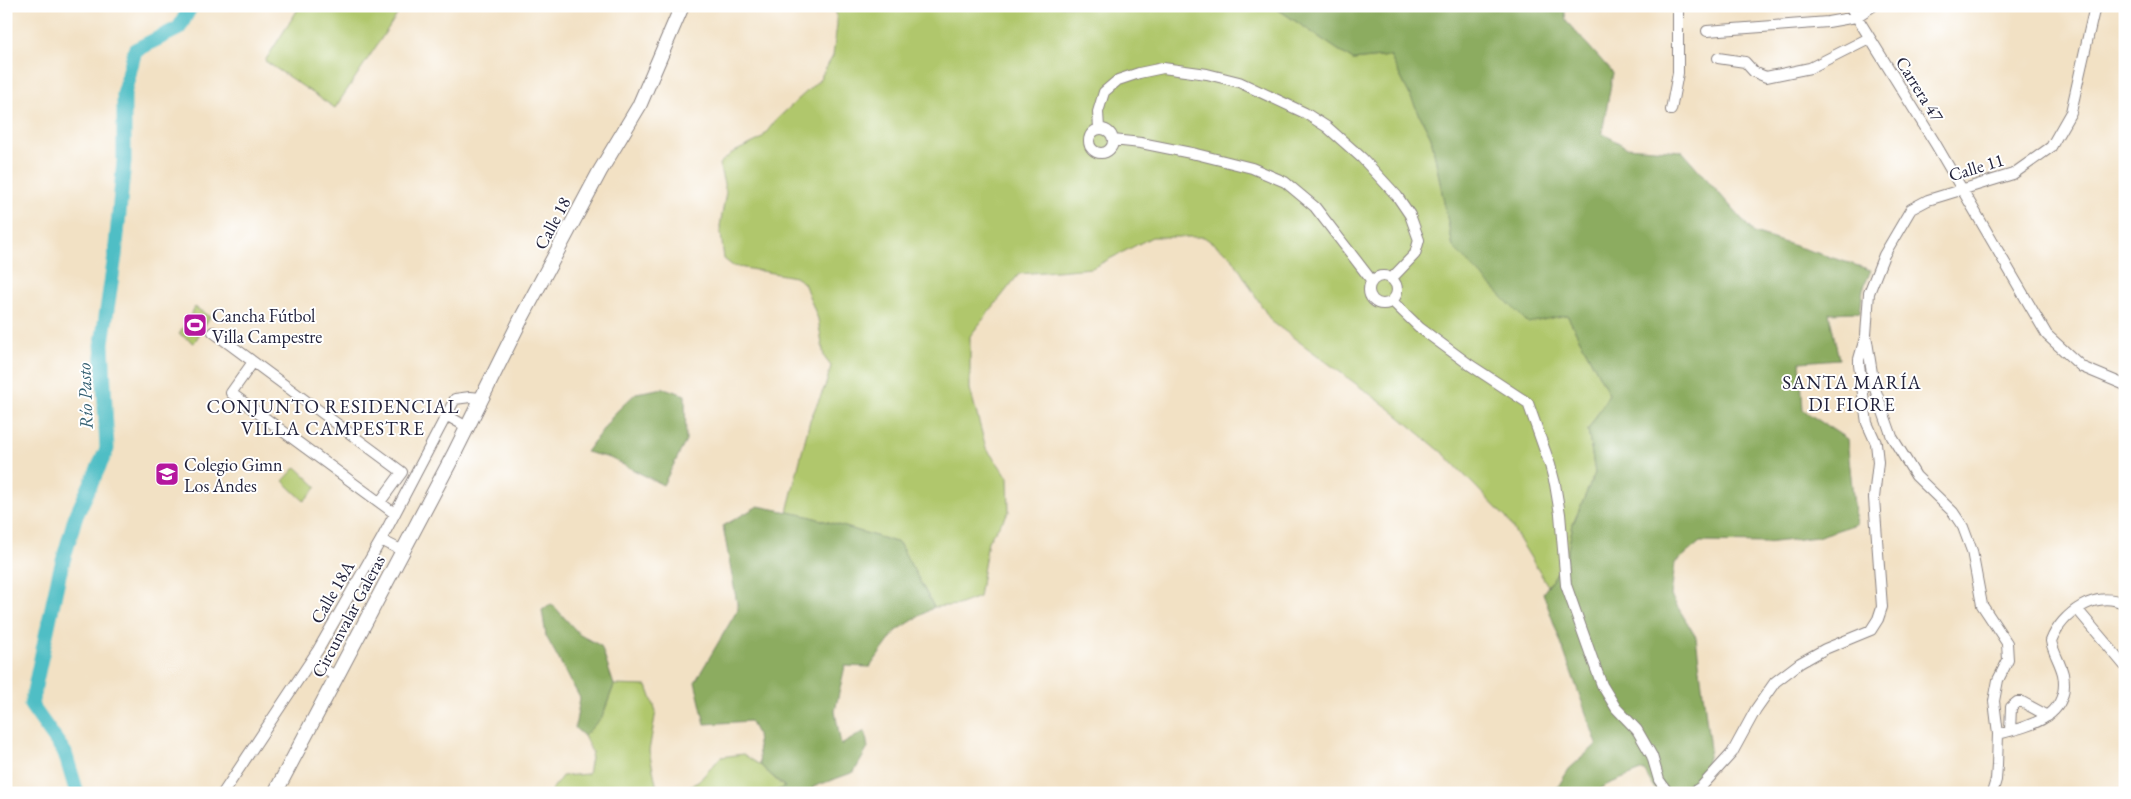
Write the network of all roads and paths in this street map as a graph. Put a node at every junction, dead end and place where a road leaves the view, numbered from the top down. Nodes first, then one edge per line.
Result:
1 (682, 6) edge
2 (1678, 6) edge
3 (1850, 6) edge
4 (1873, 6) edge
5 (2095, 6) edge
6 (1856, 17) junction
7 (1706, 31) dead end
8 (1869, 38) junction
9 (1718, 58) dead end
10 (1671, 110) dead end
11 (1099, 128) junction
12 (1113, 140) junction
13 (1962, 188) junction
14 (1391, 279) junction
15 (1372, 281) junction
16 (1392, 301) junction
17 (213, 332) dead end
18 (1866, 336) junction
19 (253, 362) junction
20 (2125, 385) edge
21 (482, 398) junction
22 (446, 416) junction
23 (467, 427) junction
24 (453, 456) joint
25 (380, 502) junction
26 (394, 513) junction
27 (381, 540) junction
28 (403, 551) junction
29 (2125, 604) edge
30 (2077, 610) junction
31 (311, 661) junction
32 (2125, 666) edge
33 (336, 677) junction
34 (2048, 716) junction
35 (2010, 730) junction
36 (1998, 734) junction
37 (223, 793) edge
38 (275, 793) edge
39 (1668, 793) edge
40 (1692, 793) edge
41 (1992, 793) edge

1 - 21 main road, Calle 18
2 - 10 street
3 - 6 street, Carrera 47
4 - 6 street
5 - 13 street, Calle 11
6 - 7 street
6 - 8 street, Carrera 47
8 - 9 street
8 - 13 street, Carrera 47
11 - 12 street
11 - 12 street
11 - 14 street
12 - 15 street
13 - 18 street, Calle 11
13 - 20 street, Carrera 47
14 - 15 street
14 - 16 street
15 - 16 street
16 - 39 street
17 - 19 street
18 - 36 street
18 - 40 street
19 - 25 street
19 - 25 street
21 - 22 street, Calle 18A
21 - 23 main road, Calle 18
22 - 23 street
22 - 26 street, Calle 18A
23 - 24 main road, Calle 18
24 - 28 main road, Circunvalar Galeras
25 - 26 street
26 - 27 street, Calle 18A
27 - 28 street
27 - 31 street, Calle 18A
28 - 33 main road, Circunvalar Galeras
29 - 30 street
30 - 32 street
30 - 34 street
31 - 33 street
31 - 37 street, Calle 18A
33 - 38 main road, Circunvalar Galeras
34 - 35 street
34 - 35 street
35 - 36 street
36 - 41 street

